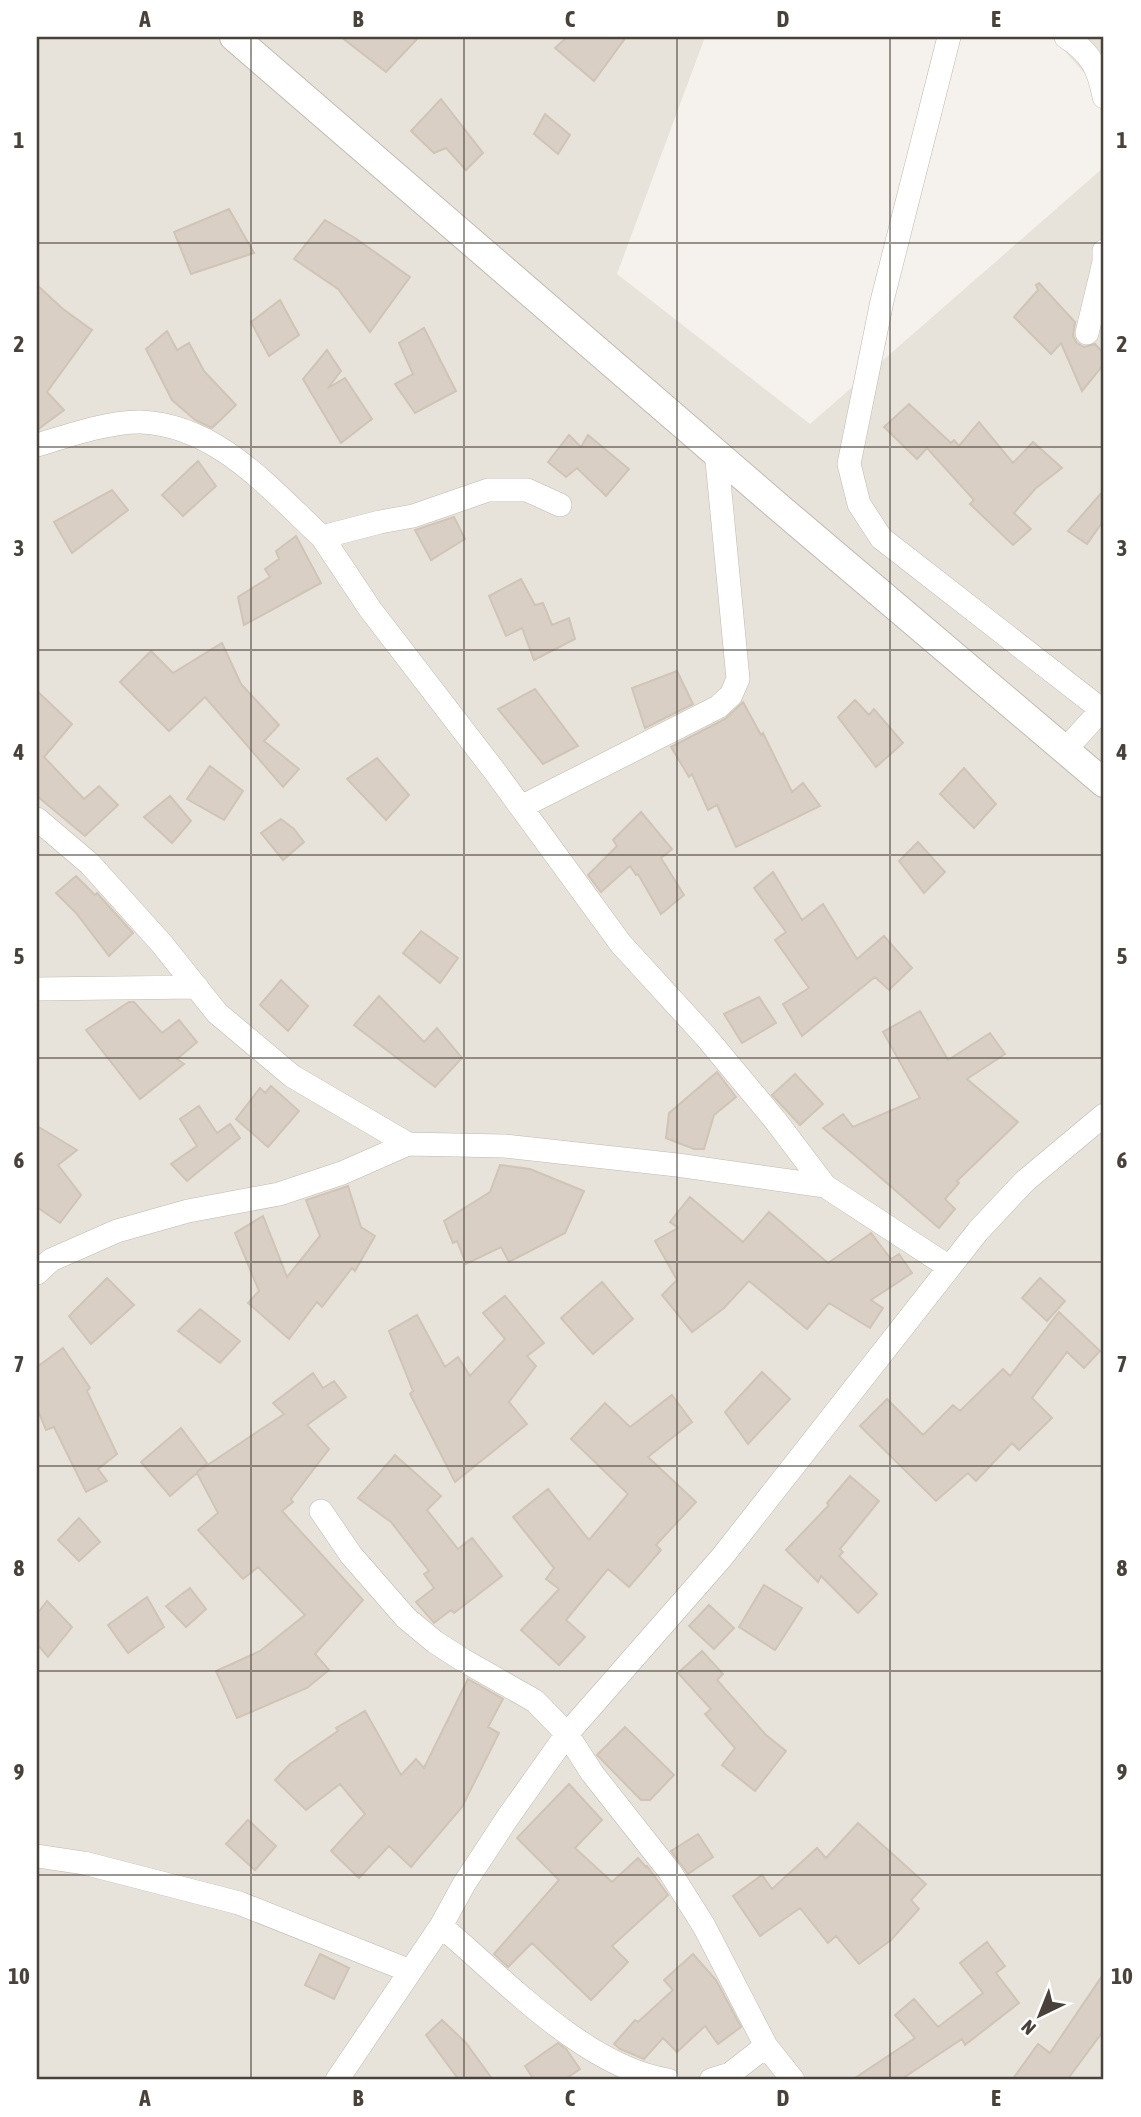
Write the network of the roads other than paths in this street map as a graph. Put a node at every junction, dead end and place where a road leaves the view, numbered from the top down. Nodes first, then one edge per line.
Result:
1 (234, 37) edge
2 (949, 37) edge
3 (1066, 37) edge
4 (1104, 97) edge
5 (1104, 251) edge
6 (1087, 333) dead end
7 (37, 445) edge
8 (716, 450) junction
9 (559, 505) dead end
10 (322, 537) junction
11 (1103, 708) edge
12 (1066, 750) junction
13 (1104, 783) edge
14 (521, 807) junction
15 (37, 819) edge
16 (197, 987) junction
17 (37, 989) edge
18 (1104, 1115) edge
19 (408, 1144) junction
20 (825, 1186) junction
21 (949, 1267) junction
22 (37, 1273) edge
23 (321, 1511) dead end
24 (567, 1734) junction
25 (37, 1856) edge
26 (441, 1926) junction
27 (410, 1970) junction
28 (766, 2046) junction
29 (337, 2080) edge
30 (668, 2080) edge
31 (711, 2080) edge
32 (793, 2080) edge

1 - 8 street
2 - 11 street
3 - 4 street
5 - 6 street
7 - 10 street
8 - 12 street
8 - 14 street
9 - 10 street
10 - 14 street
11 - 12 street
12 - 13 street
14 - 20 street
15 - 16 street
16 - 17 street
16 - 19 street
18 - 21 street
19 - 20 street
19 - 22 street
20 - 21 street
21 - 24 street
23 - 24 street
24 - 26 street
24 - 28 street
25 - 27 street
26 - 27 street
26 - 30 street
27 - 29 street
28 - 31 street
28 - 32 street

